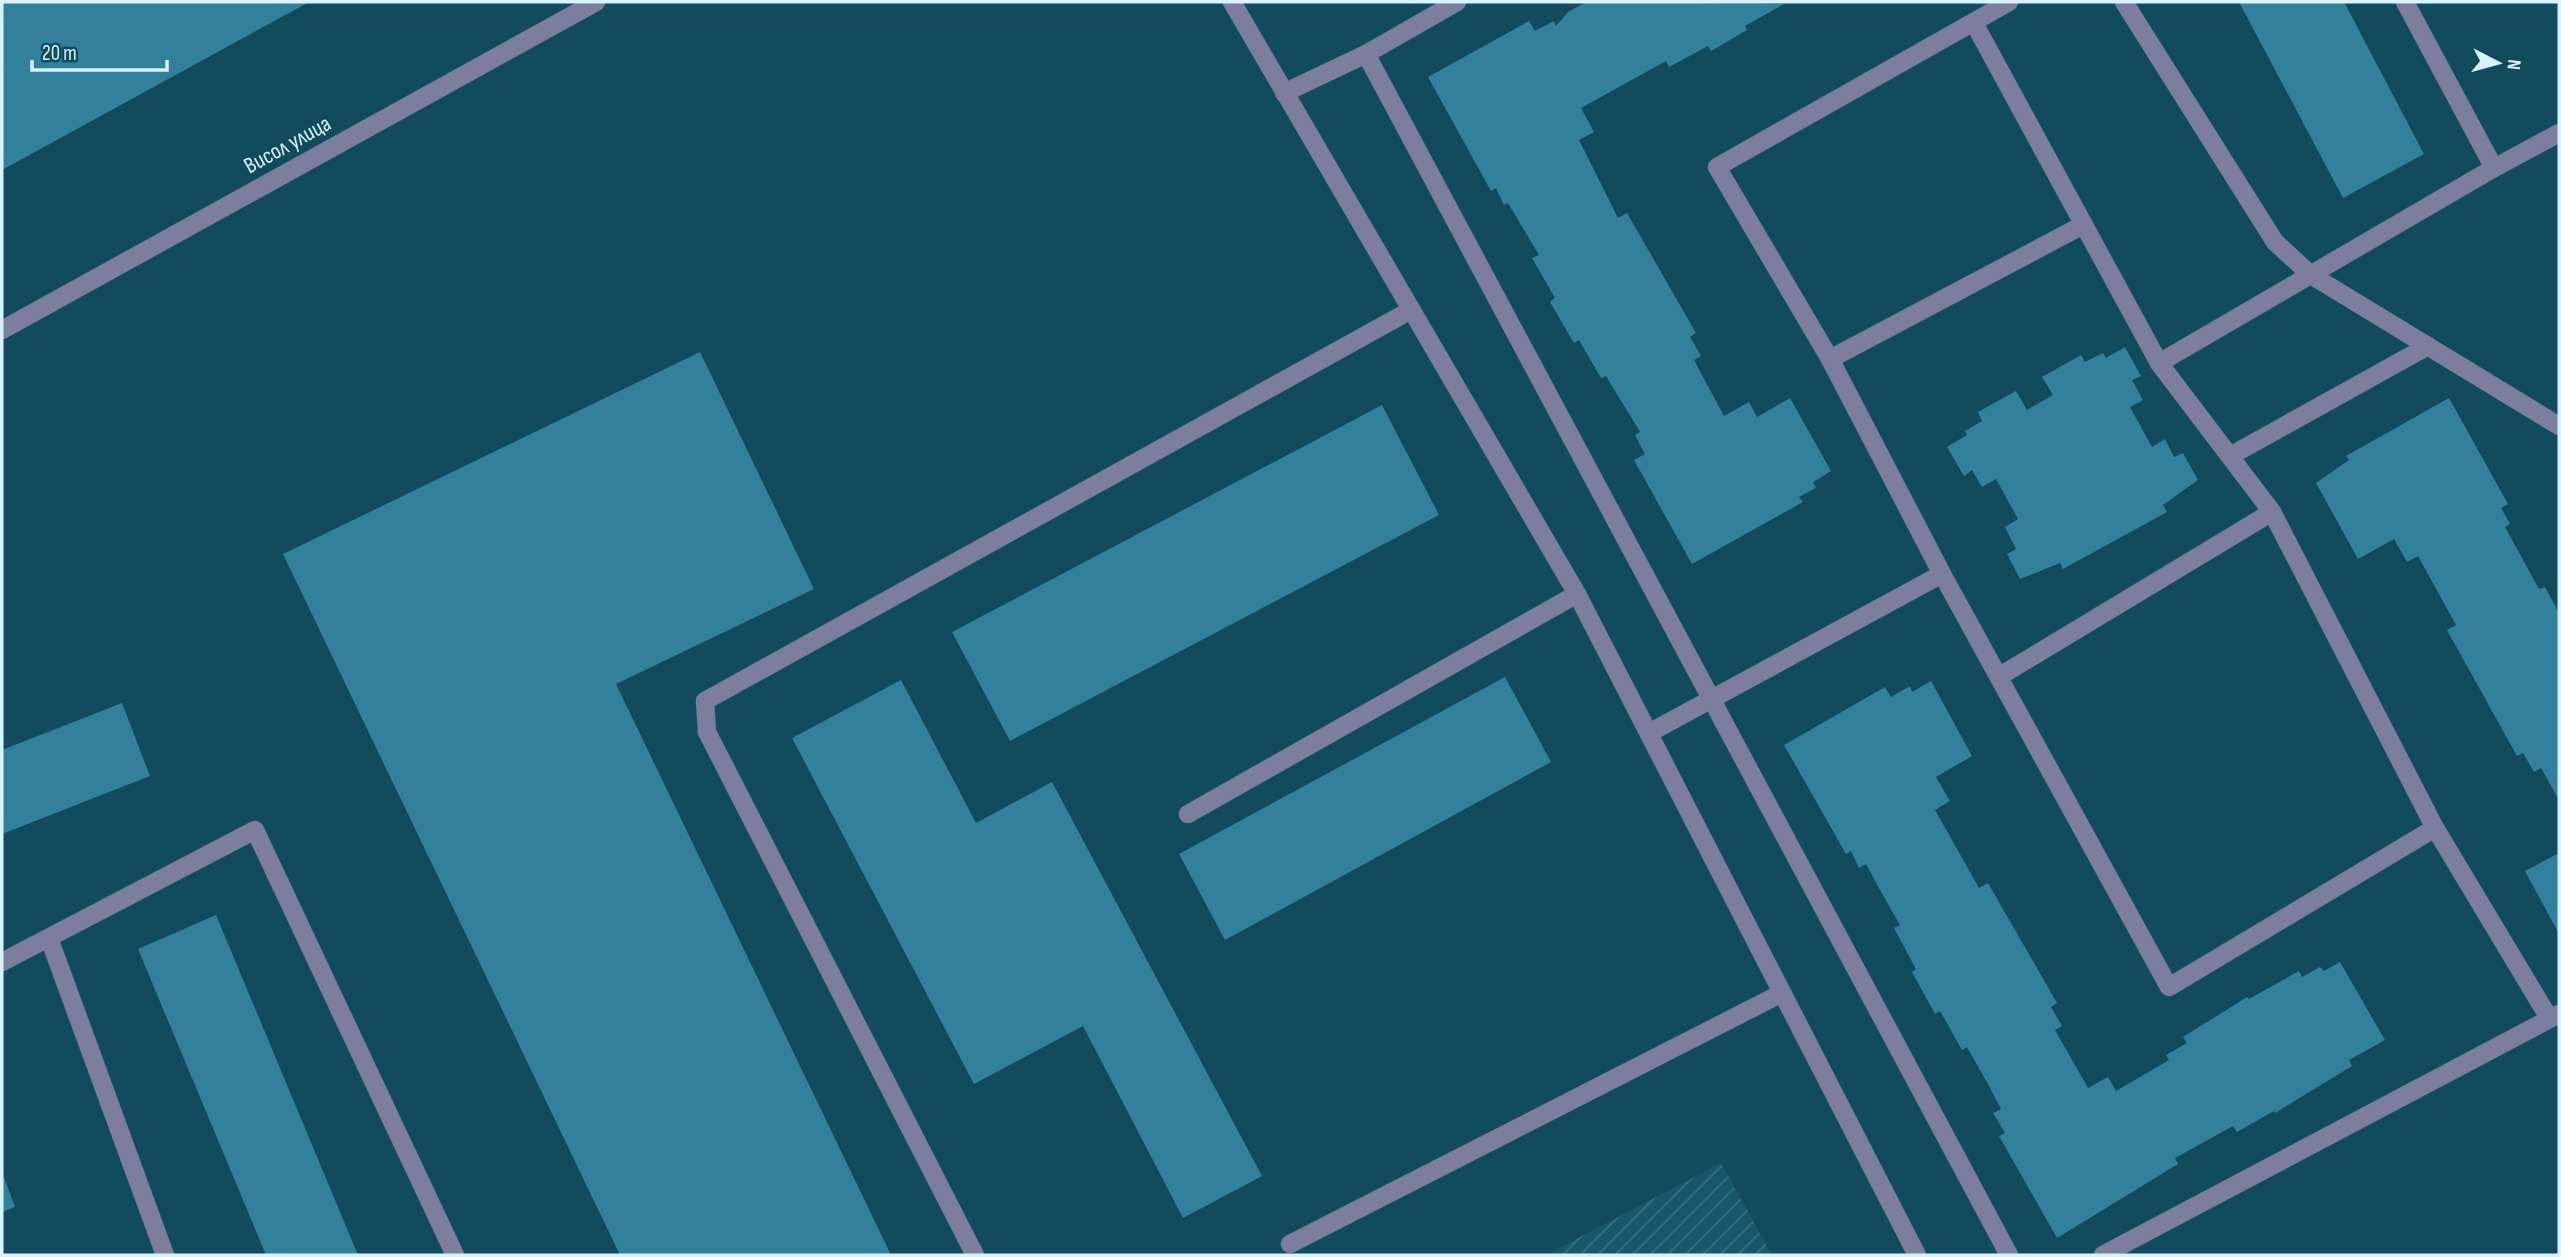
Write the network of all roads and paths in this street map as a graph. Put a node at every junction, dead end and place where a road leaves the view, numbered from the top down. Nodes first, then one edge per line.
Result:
1 (596, 2) edge
2 (1232, 2) edge
3 (1457, 2) edge
4 (2009, 2) edge
5 (2124, 2) edge
6 (2405, 2) edge
7 (1975, 23) junction
8 (1366, 54) junction
9 (1284, 93) junction
10 (2559, 133) edge
11 (2494, 168) junction
12 (2083, 225) junction
13 (2311, 275) junction
14 (1411, 310) junction
15 (2, 330) edge
16 (2428, 346) junction
17 (1830, 359) junction
18 (2159, 363) junction
19 (2559, 426) edge
20 (2230, 456) junction
21 (2272, 512) junction
22 (1942, 574) junction
23 (1577, 594) junction
24 (2000, 676) junction
25 (1713, 698) junction
26 (1649, 733) junction
27 (1188, 814) dead end
28 (2435, 828) junction
29 (49, 937) junction
30 (2, 962) edge
31 (1782, 993) junction
32 (2554, 1016) edge
33 (1290, 1244) dead end
34 (165, 1255) edge
35 (456, 1255) edge
36 (975, 1255) edge
37 (1917, 1255) edge
38 (2008, 1255) edge
39 (2102, 1255) edge

1 - 15 street, Висол улица
2 - 9 street
3 - 8 street
4 - 7 street
5 - 13 street
6 - 11 street
7 - 12 street
7 - 17 street
8 - 9 street
8 - 25 street
9 - 14 street
10 - 11 street
11 - 13 street
12 - 17 street
12 - 18 street
13 - 16 street
13 - 18 street
14 - 23 street
14 - 36 street
16 - 19 street
16 - 20 street
17 - 22 street
18 - 20 street
20 - 21 street
21 - 24 street
21 - 28 street
22 - 24 street
22 - 25 street
23 - 26 street
23 - 27 street
24 - 28 street
25 - 26 street
25 - 38 street
26 - 31 street
28 - 32 street
29 - 30 street
29 - 34 street
29 - 35 street
31 - 33 street
31 - 37 street
32 - 39 street

